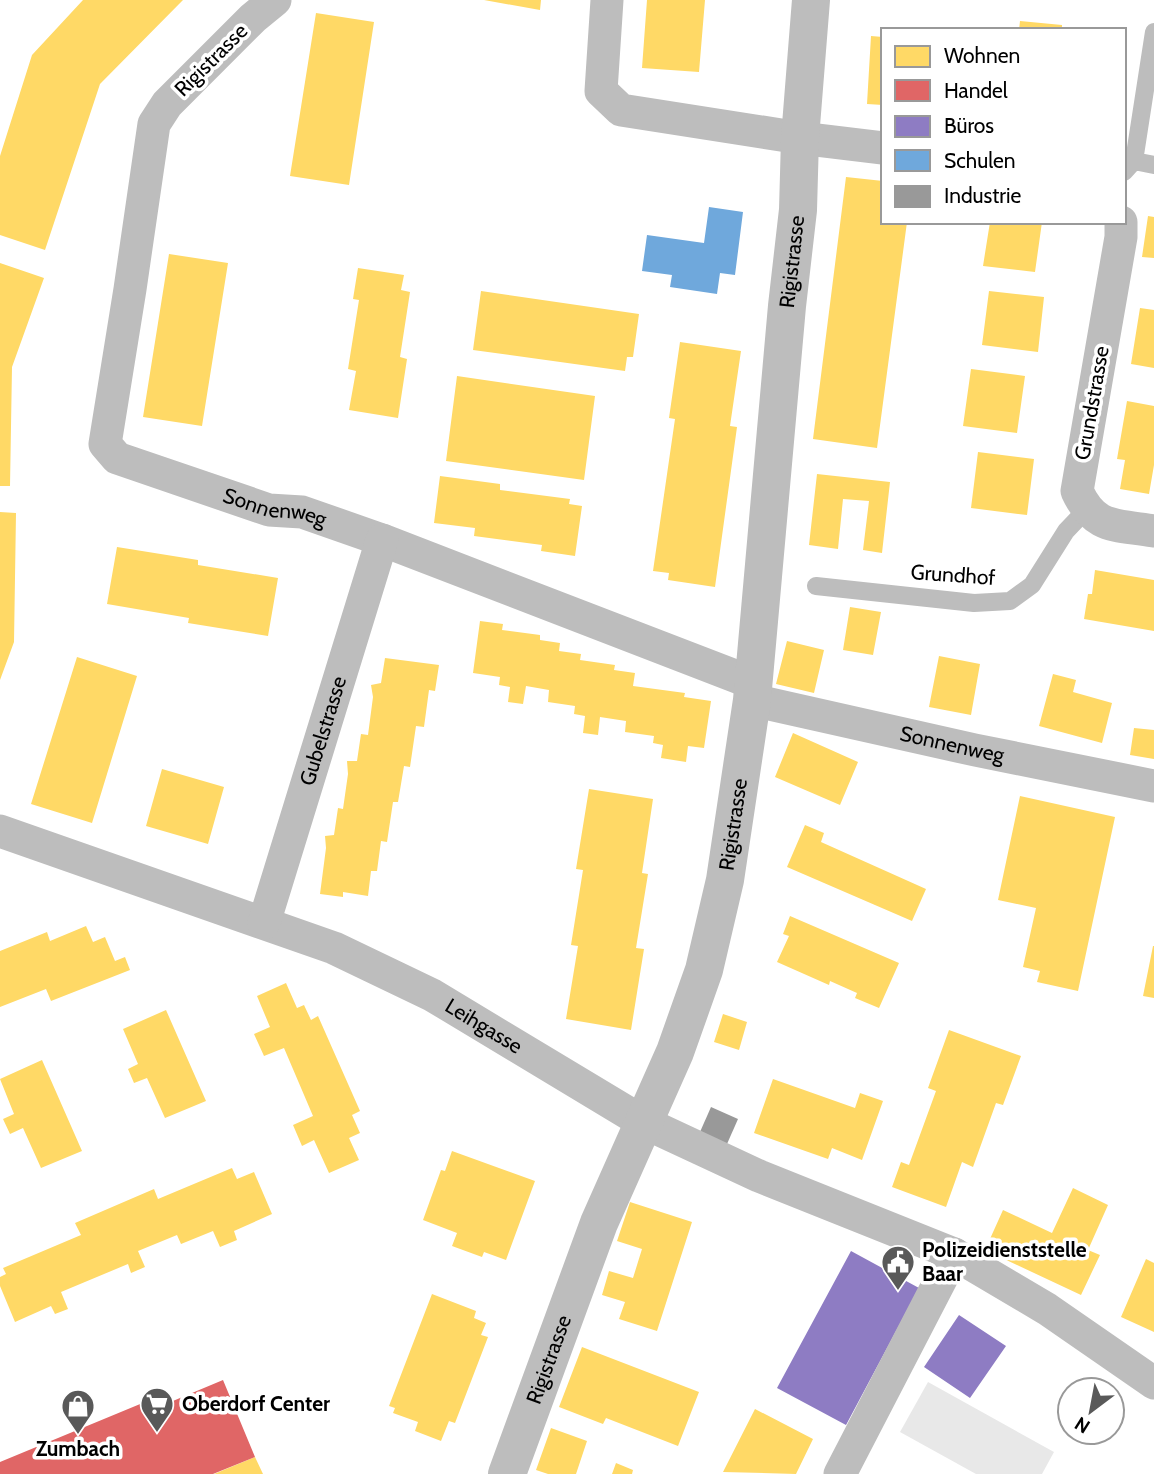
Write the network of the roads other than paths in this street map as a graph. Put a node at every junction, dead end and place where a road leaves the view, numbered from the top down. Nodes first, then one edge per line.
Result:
1 (275, 0) edge
2 (607, 0) edge
3 (811, 0) edge
4 (1154, 32) edge
5 (154, 124) joint
6 (800, 138) junction
7 (881, 148) edge
8 (1154, 165) edge
9 (1129, 167) edge
10 (1121, 224) edge
11 (1086, 510) junction
12 (1154, 531) edge
13 (382, 540) junction
14 (816, 586) dead end
15 (752, 692) junction
16 (1154, 786) edge
17 (0, 831) edge
18 (264, 923) junction
19 (643, 1122) junction
20 (954, 1254) junction
21 (1154, 1383) edge
22 (507, 1474) edge
23 (840, 1474) edge

1 - 5 street, Rigistrasse
2 - 6 street
3 - 6 street, Rigistrasse
4 - 9 lane
5 - 13 street, Sonnenweg
6 - 7 street
6 - 15 street, Rigistrasse
8 - 9 lane
10 - 11 street, Grundstrasse
11 - 12 street
11 - 14 lane, Grundhof
13 - 15 street, Sonnenweg
13 - 18 street, Gubelstrasse
15 - 16 street, Sonnenweg
15 - 19 street, Rigistrasse
17 - 18 street, Leihgasse
18 - 19 street, Leihgasse
19 - 20 street, Leihgasse
19 - 22 street, Rigistrasse
20 - 21 street, Leihgasse
20 - 23 street

